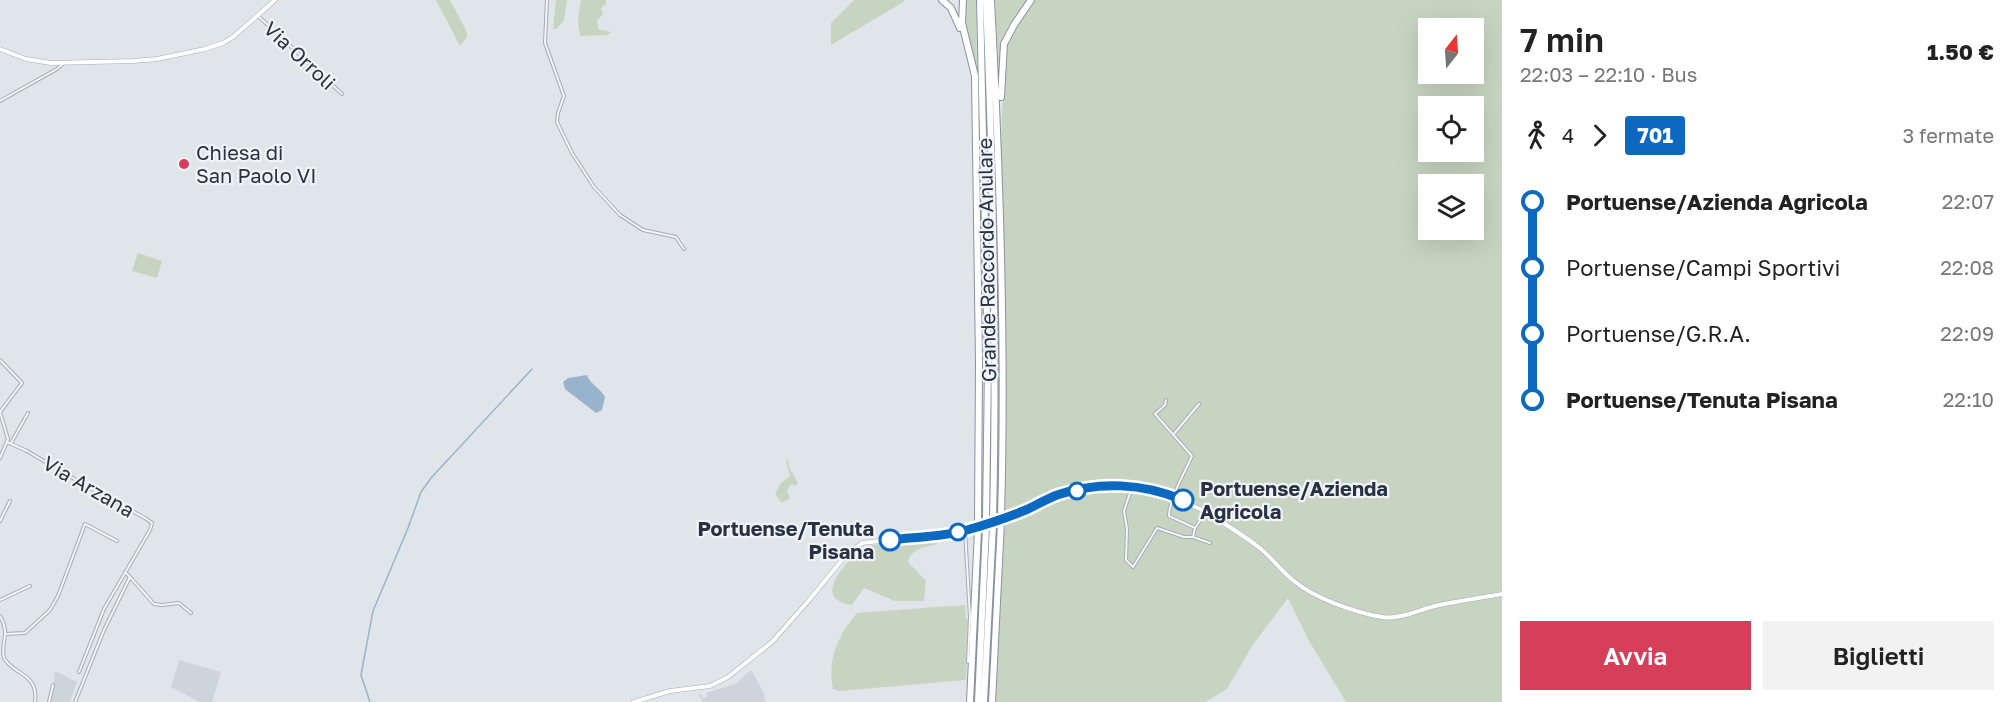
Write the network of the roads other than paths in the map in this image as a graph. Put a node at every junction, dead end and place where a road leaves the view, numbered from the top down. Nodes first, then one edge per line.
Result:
1 (275, 0) edge
2 (547, 0) edge
3 (942, 0) edge
4 (963, 0) edge
5 (980, 0) edge
6 (986, 0) edge
7 (992, 0) edge
8 (1031, 0) edge
9 (257, 15) junction
10 (0, 49) edge
11 (63, 63) junction
12 (973, 66) junction
13 (342, 94) dead end
14 (0, 101) edge
15 (999, 158) junction
16 (684, 249) dead end
17 (0, 360) edge
18 (1167, 400) dead end
19 (1199, 404) dead end
20 (0, 412) edge
21 (28, 413) dead end
22 (1173, 435) junction
23 (9, 443) junction
24 (0, 458) edge
25 (1132, 486) junction
26 (1175, 496) junction
27 (10, 501) dead end
28 (1206, 512) junction
29 (1002, 518) junction
30 (0, 521) edge
31 (989, 523) junction
32 (977, 527) junction
33 (1195, 528) junction
34 (965, 531) junction
35 (1193, 537) junction
36 (117, 541) dead end
37 (1210, 543) dead end
38 (124, 572) junction
39 (130, 577) junction
40 (30, 586) dead end
41 (1502, 594) edge
42 (0, 600) edge
43 (191, 613) dead end
44 (0, 616) edge
45 (5, 634) junction
46 (88, 660) junction
47 (968, 662) dead end
48 (79, 672) dead end
49 (53, 685) dead end
50 (35, 702) edge
51 (50, 702) edge
52 (75, 702) edge
53 (634, 702) edge
54 (970, 702) edge
55 (978, 702) edge
56 (984, 702) edge
57 (992, 702) edge

1 - 9 main road
2 - 16 street
3 - 12 highway
4 - 12 highway
5 - 31 highway, Grande Raccordo Anulare
6 - 31 highway, Grande Raccordo Anulare
7 - 15 highway
8 - 15 highway
9 - 11 main road
9 - 13 street, Via Orroli
10 - 11 main road
11 - 14 street
12 - 32 highway, Grande Raccordo Anulare
15 - 29 highway, Grande Raccordo Anulare
17 - 20 street
18 - 22 street
19 - 22 street
20 - 23 street
21 - 23 street
22 - 26 street
23 - 24 street
23 - 38 street, Via Arzana
25 - 26 main road
25 - 29 main road
25 - 35 street
26 - 28 main road
26 - 33 street
27 - 30 street
28 - 33 street
28 - 41 main road
29 - 32 main road, bridge
29 - 57 highway, Grande Raccordo Anulare
31 - 55 highway, Grande Raccordo Anulare
31 - 56 highway, Grande Raccordo Anulare
32 - 34 main road
32 - 54 highway, Grande Raccordo Anulare
33 - 35 street
34 - 47 street
34 - 53 main road
35 - 37 street
36 - 45 street
38 - 39 street
38 - 46 street, Via Arzana
39 - 43 street
39 - 46 street, Via Arzana
40 - 42 street
44 - 45 street
45 - 50 street
46 - 48 street, Via Arzana
46 - 52 street, Via Arzana
49 - 51 street

